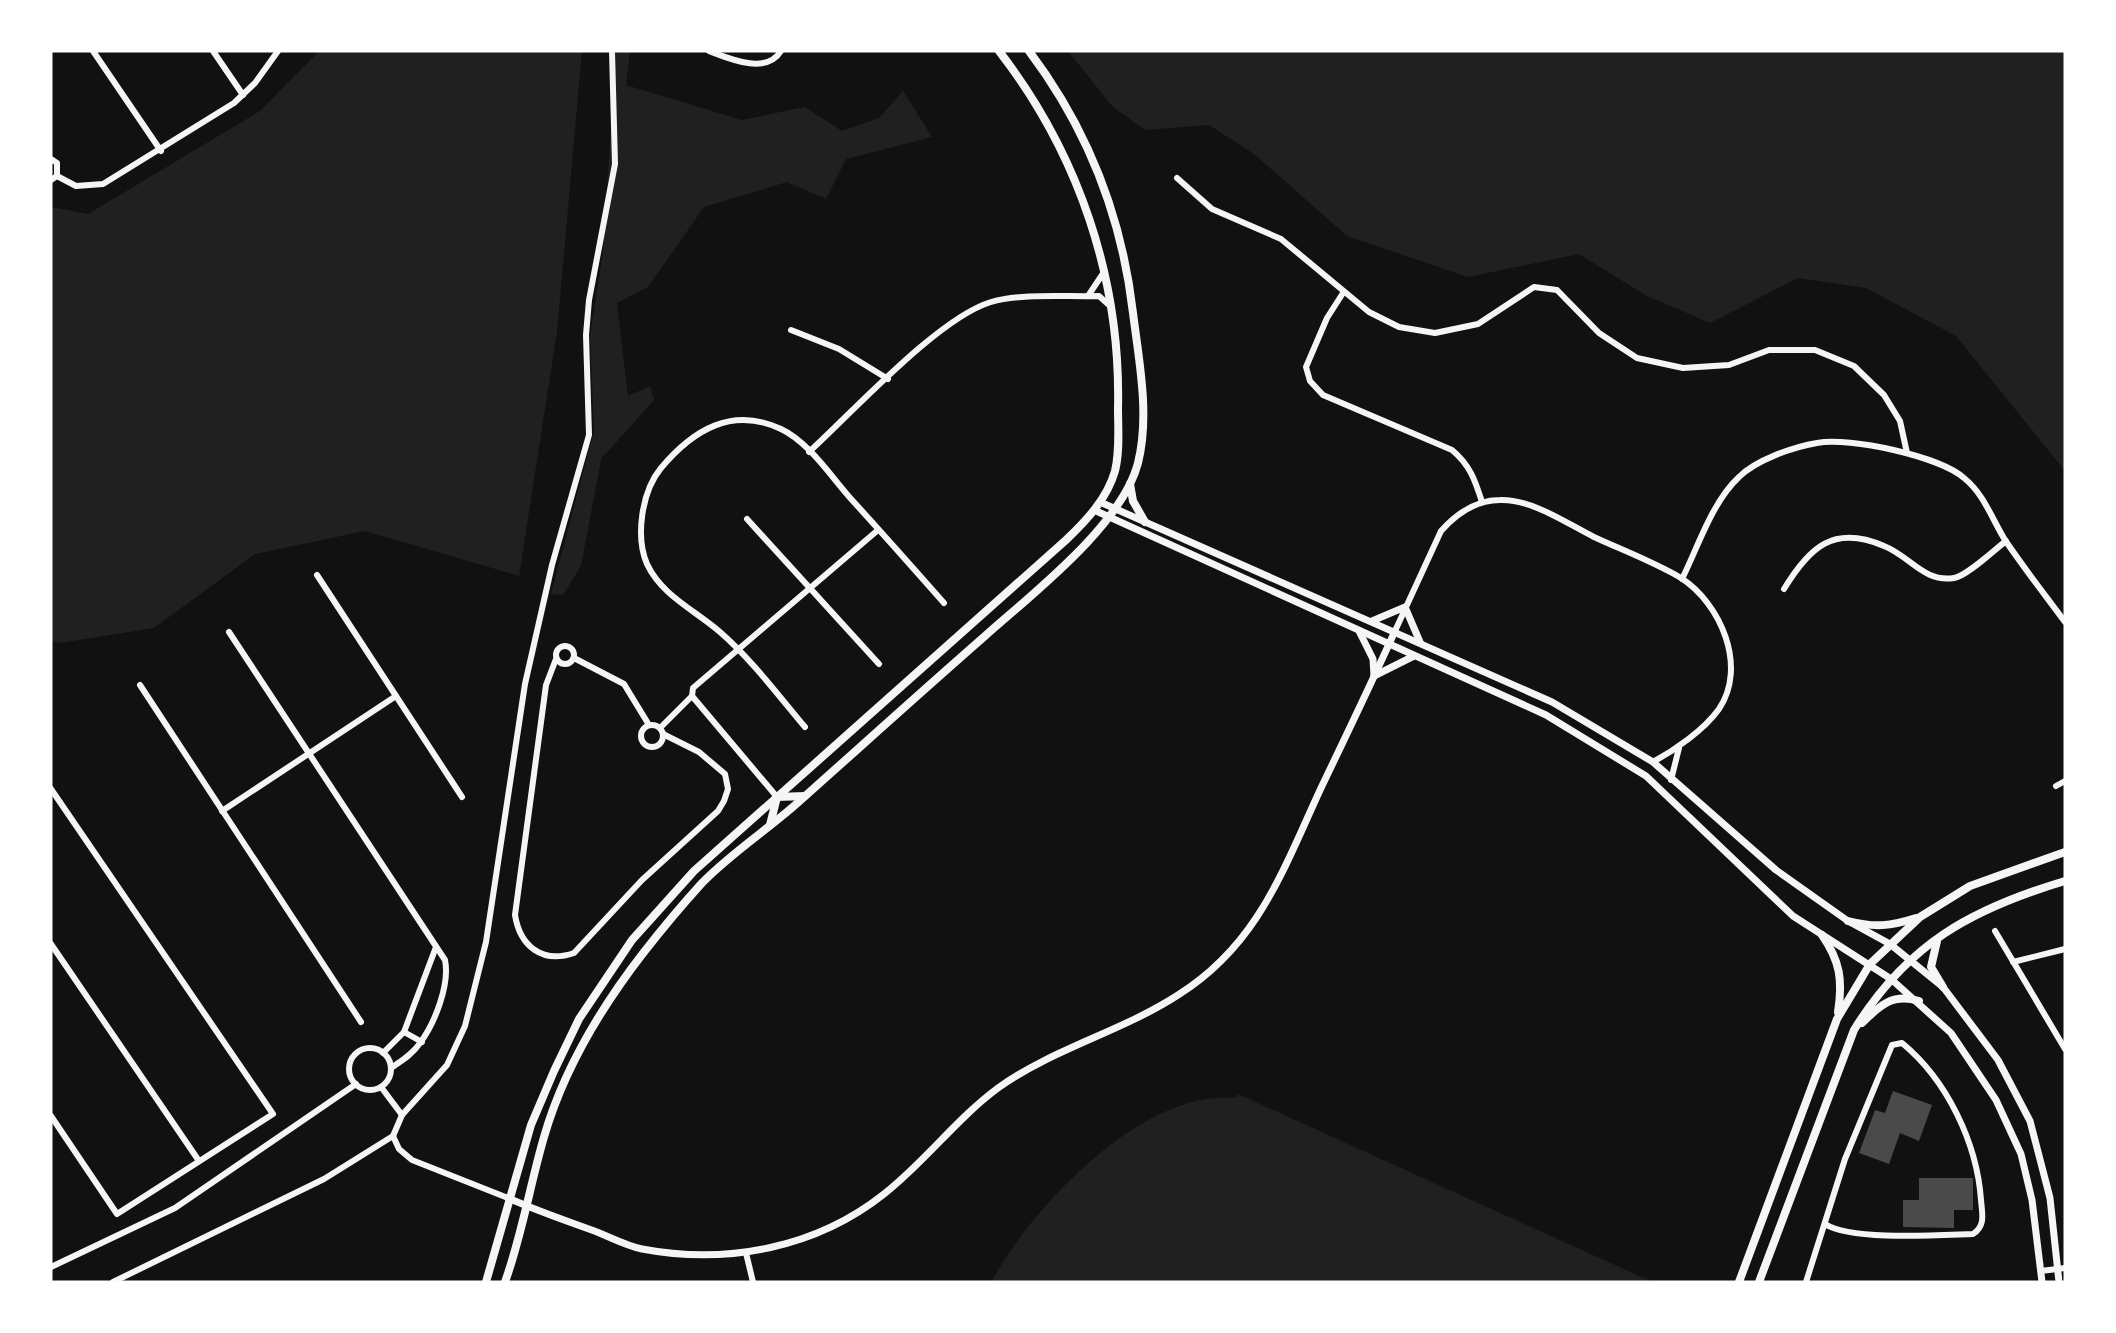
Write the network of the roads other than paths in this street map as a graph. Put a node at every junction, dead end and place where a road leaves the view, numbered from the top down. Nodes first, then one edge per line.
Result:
1 (93, 51) edge
2 (213, 51) edge
3 (278, 51) edge
4 (612, 51) edge
5 (709, 51) edge
6 (781, 51) edge
7 (999, 51) edge
8 (1029, 51) edge
9 (243, 95) junction
10 (161, 151) junction
11 (51, 159) edge
12 (54, 178) edge
13 (1177, 178) dead end
14 (1105, 268) junction
15 (1343, 293) junction
16 (1088, 296) junction
17 (1113, 309) junction
18 (791, 330) dead end
19 (888, 379) junction
20 (809, 452) junction
21 (1907, 453) junction
22 (1130, 481) junction
23 (1100, 502) junction
24 (1482, 502) junction
25 (1114, 509) junction
26 (1094, 510) junction
27 (1108, 517) junction
28 (747, 519) dead end
29 (1145, 522) junction
30 (878, 530) junction
31 (2006, 541) junction
32 (317, 575) dead end
33 (1682, 579) junction
34 (810, 587) junction
35 (1784, 589) dead end
36 (944, 603) dead end
37 (1405, 607) junction
38 (1372, 621) junction
39 (2065, 622) edge
40 (1359, 631) junction
41 (1395, 631) junction
42 (229, 632) dead end
43 (1420, 643) junction
44 (1389, 644) junction
45 (737, 649) junction
46 (1414, 656) junction
47 (573, 658) junction
48 (556, 659) junction
49 (878, 664) dead end
50 (1374, 676) junction
51 (140, 685) dead end
52 (692, 695) junction
53 (396, 696) junction
54 (649, 725) junction
55 (805, 727) dead end
56 (661, 731) junction
57 (1679, 746) junction
58 (309, 754) junction
59 (1653, 762) junction
60 (1671, 780) junction
61 (2065, 781) edge
62 (2056, 786) dead end
63 (51, 789) edge
64 (806, 796) junction
65 (462, 797) dead end
66 (777, 797) junction
67 (222, 811) junction
68 (770, 827) junction
69 (2065, 852) edge
70 (2065, 881) edge
71 (1920, 916) junction
72 (1848, 920) junction
73 (1995, 931) dead end
74 (1822, 935) junction
75 (1937, 940) junction
76 (51, 944) edge
77 (1890, 944) junction
78 (436, 947) junction
79 (2065, 949) edge
80 (1910, 960) junction
81 (2013, 962) junction
82 (1870, 964) junction
83 (1891, 979) junction
84 (1943, 987) junction
85 (1919, 1002) junction
86 (1837, 1019) junction
87 (361, 1022) dead end
88 (1854, 1030) junction
89 (404, 1032) junction
90 (422, 1042) junction
91 (2065, 1049) edge
92 (383, 1053) junction
93 (391, 1068) junction
94 (356, 1084) junction
95 (381, 1087) junction
96 (402, 1115) junction
97 (51, 1116) edge
98 (393, 1136) junction
99 (199, 1161) junction
100 (508, 1198) junction
101 (526, 1206) junction
102 (1825, 1224) junction
103 (746, 1253) junction
104 (51, 1268) edge
105 (2061, 1268) edge
106 (2041, 1271) junction
107 (113, 1282) edge
108 (486, 1282) edge
109 (505, 1282) edge
110 (752, 1282) edge
111 (1739, 1282) edge
112 (1759, 1282) edge
113 (1806, 1282) edge
114 (2042, 1282) edge
115 (2059, 1282) edge

1 - 10 street
2 - 9 street
3 - 9 street
4 - 96 street
5 - 6 street
7 - 14 main road
8 - 22 main road
9 - 10 street
10 - 12 street
11 - 12 street
13 - 15 street
14 - 16 street
14 - 17 main road
15 - 21 street
15 - 24 street
16 - 17 street
16 - 19 street
17 - 23 main road
18 - 19 street
19 - 20 street
20 - 30 street
20 - 45 street
21 - 31 street
21 - 33 street
22 - 25 main road
22 - 29 main road
23 - 25 street
23 - 26 main road
24 - 33 street
24 - 37 street
25 - 27 main road
25 - 29 street
26 - 27 street
26 - 66 main road
27 - 40 street
27 - 64 main road
28 - 34 street
29 - 38 street
30 - 34 street
30 - 36 street
31 - 35 street
31 - 39 street
32 - 53 street
33 - 57 street
34 - 45 street
34 - 49 street
37 - 38 street
37 - 41 street
37 - 43 street
38 - 41 street
40 - 44 street
40 - 50 street
41 - 43 street
41 - 44 street
42 - 58 street
43 - 59 street
44 - 46 street
44 - 50 street
45 - 52 street
45 - 55 street
46 - 50 street
46 - 74 street
47 - 48 street
47 - 48 street
47 - 54 street
48 - 56 street
50 - 103 street
51 - 67 street
52 - 56 street
52 - 66 street
53 - 58 street
53 - 65 street
54 - 56 street
54 - 56 street
57 - 59 street
57 - 60 street
58 - 67 street
58 - 78 street
59 - 60 street
60 - 72 street
61 - 62 street
63 - 99 street
64 - 66 main road
64 - 68 main road
66 - 68 main road
66 - 100 main road
67 - 87 street
68 - 101 main road
69 - 71 main road
70 - 75 main road
71 - 72 main road
71 - 77 main road
72 - 77 street
73 - 81 street
74 - 82 street
74 - 86 main road
75 - 80 main road
75 - 84 main road
76 - 99 street
77 - 80 street
77 - 82 main road
78 - 89 street
78 - 90 street
79 - 81 street
80 - 83 main road
80 - 84 street
81 - 91 street
82 - 83 street
82 - 86 main road
83 - 85 street
83 - 88 main road
84 - 105 street
85 - 88 main road
85 - 106 street
86 - 111 main road
88 - 112 main road
89 - 90 street
89 - 92 street
90 - 93 street
92 - 93 street
92 - 94 street
93 - 95 street
94 - 95 street
94 - 104 street
95 - 96 street
96 - 98 street
97 - 99 street
98 - 100 street
98 - 107 street
100 - 101 street
100 - 108 main road
101 - 103 street
101 - 109 main road
102 - 102 street
102 - 113 street
103 - 110 street
105 - 106 street
105 - 115 street
106 - 114 street

